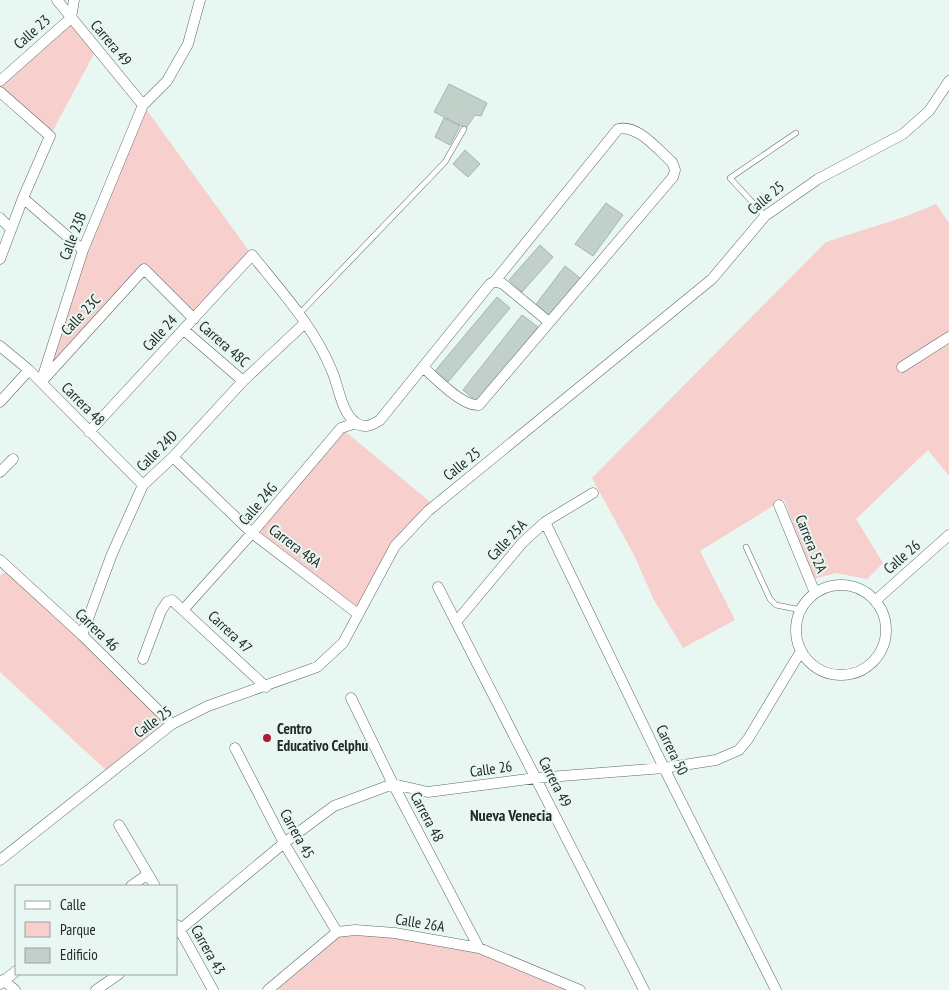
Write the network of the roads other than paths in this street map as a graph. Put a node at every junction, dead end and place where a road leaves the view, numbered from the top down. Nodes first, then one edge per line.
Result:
1 (57, 0) edge
2 (74, 0) edge
3 (200, 0) edge
4 (71, 18) junction
5 (0, 81) edge
6 (949, 81) edge
7 (0, 92) edge
8 (144, 105) junction
9 (464, 129) dead end
10 (796, 133) dead end
11 (23, 198) junction
12 (765, 216) junction
13 (0, 218) edge
14 (11, 229) junction
15 (83, 250) junction
16 (0, 259) edge
17 (144, 269) joint
18 (495, 282) junction
19 (300, 313) junction
20 (194, 318) junction
21 (306, 322) junction
22 (549, 322) junction
23 (184, 330) junction
24 (949, 337) edge
25 (0, 346) edge
26 (423, 367) junction
27 (902, 367) dead end
28 (29, 370) junction
29 (243, 381) junction
30 (41, 382) junction
31 (0, 402) edge
32 (356, 423) junction
33 (90, 432) junction
34 (173, 457) junction
35 (13, 459) dead end
36 (0, 472) edge
37 (143, 485) junction
38 (593, 493) dead end
39 (780, 505) dead end
40 (545, 522) junction
41 (252, 534) junction
42 (949, 536) edge
43 (746, 547) dead end
44 (0, 560) edge
45 (10, 570) junction
46 (0, 575) edge
47 (438, 587) dead end
48 (815, 594) junction
49 (875, 601) junction
50 (184, 609) junction
51 (801, 610) junction
52 (358, 614) junction
53 (456, 622) junction
54 (82, 635) junction
55 (801, 651) junction
56 (143, 659) dead end
57 (266, 687) junction
58 (351, 698) dead end
59 (172, 724) junction
60 (234, 748) dead end
61 (664, 768) junction
62 (536, 778) junction
63 (393, 784) junction
64 (119, 825) dead end
65 (284, 843) junction
66 (0, 860) edge
67 (148, 874) junction
68 (132, 885) edge
69 (154, 885) edge
70 (178, 929) edge
71 (178, 932) edge
72 (337, 932) junction
73 (479, 948) junction
74 (15, 972) edge
75 (118, 975) edge
76 (2, 982) edge
77 (15, 990) edge
78 (96, 990) edge
79 (213, 990) edge
80 (268, 990) edge
81 (580, 990) edge
82 (644, 990) edge
83 (776, 990) edge

1 - 4 street, Carrera 49
2 - 4 street, Calle 23
3 - 8 street
4 - 5 street, Calle 23
4 - 8 street, Carrera 49
6 - 12 street, Calle 25
7 - 11 street
8 - 15 street, Calle 23B
9 - 19 lane
10 - 12 lane
11 - 14 street
11 - 15 street
12 - 52 street, Calle 25
13 - 14 street
14 - 16 street
15 - 30 street, Calle 23B
17 - 20 street, Carrera 48C
17 - 30 street, Calle 23C
18 - 22 street
18 - 22 street
18 - 26 street
19 - 20 street, Calle 24
19 - 21 street
20 - 23 street, Calle 24
21 - 29 street, Calle 24D
21 - 32 street
22 - 26 street
23 - 29 street, Carrera 48C
23 - 33 street, Calle 24
24 - 27 street
25 - 28 street, Carrera 48
26 - 32 street
28 - 30 street, Carrera 48
28 - 31 street
29 - 34 street, Calle 24D
30 - 33 street, Carrera 48
32 - 41 street, Calle 24G
33 - 37 street, Carrera 48
34 - 37 street, Calle 24D
34 - 41 street, Carrera 48A
35 - 36 street
37 - 54 street, Calle 24D
38 - 40 street, Calle 25A
39 - 48 street, Carrera 52A
40 - 53 street, Calle 25A
40 - 61 street, Carrera 50
41 - 50 street, Calle 24G
41 - 52 street, Carrera 48A
42 - 49 street, Calle 26
43 - 51 lane
44 - 45 street, Carrera 46
45 - 46 street
45 - 54 street, Carrera 46
47 - 53 street, Carrera 49
48 - 49 street
48 - 51 street
49 - 55 street
50 - 56 street, Carrera 47
50 - 57 street, Carrera 47
51 - 55 street
52 - 57 street, Calle 25
53 - 62 street, Carrera 49
54 - 59 street, Carrera 46
55 - 61 street, Calle 26
57 - 59 street, Calle 25
58 - 63 street, Carrera 48
59 - 66 street, Calle 25
60 - 65 street, Carrera 45
61 - 62 street, Calle 26
61 - 83 street, Carrera 50
62 - 63 street, Calle 26
62 - 82 street, Carrera 49
63 - 65 street
63 - 73 street, Carrera 48
64 - 67 street
65 - 70 street
65 - 72 street, Carrera 45
67 - 68 street
67 - 69 street
71 - 79 street, Carrera 43
72 - 73 street, Calle 26A
72 - 80 street
73 - 81 street, Calle 26A
74 - 76 street
75 - 78 street
76 - 77 street

